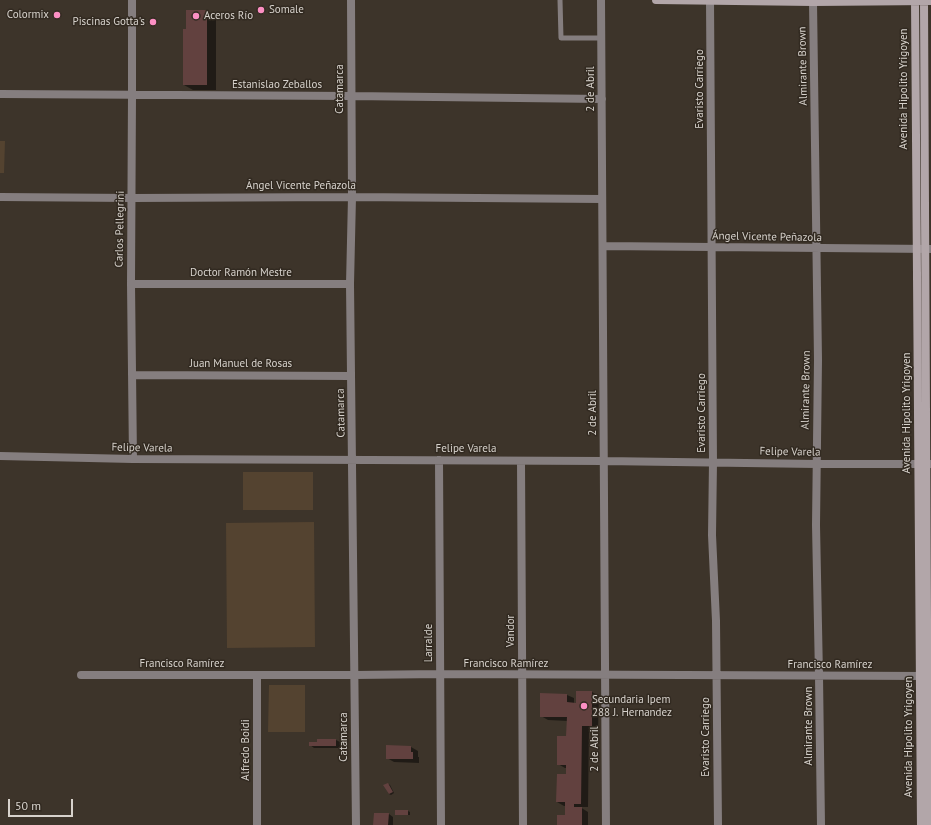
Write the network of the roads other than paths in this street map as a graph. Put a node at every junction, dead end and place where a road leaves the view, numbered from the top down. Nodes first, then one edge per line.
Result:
1 (132, 0) edge
2 (351, 0) edge
3 (560, 0) edge
4 (601, 0) edge
5 (656, 0) edge
6 (710, 0) edge
7 (915, 0) edge
8 (926, 1) edge
9 (813, 2) junction
10 (601, 38) junction
11 (0, 94) edge
12 (132, 95) junction
13 (351, 96) junction
14 (602, 99) junction
15 (0, 197) edge
16 (352, 197) junction
17 (132, 198) junction
18 (602, 199) junction
19 (602, 246) junction
20 (712, 247) junction
21 (817, 248) junction
22 (916, 248) junction
23 (928, 249) edge
24 (131, 284) junction
25 (350, 284) junction
26 (132, 375) junction
27 (351, 376) junction
28 (0, 456) edge
29 (133, 459) junction
30 (352, 460) junction
31 (439, 460) junction
32 (521, 461) junction
33 (604, 461) junction
34 (713, 462) junction
35 (816, 464) junction
36 (925, 464) edge
37 (81, 674) dead end
38 (440, 674) junction
39 (257, 675) junction
40 (355, 675) junction
41 (522, 675) junction
42 (605, 676) junction
43 (717, 676) junction
44 (819, 676) junction
45 (926, 676) edge
46 (257, 825) edge
47 (356, 825) edge
48 (441, 825) edge
49 (523, 825) edge
50 (606, 825) edge
51 (718, 825) edge
52 (820, 825) edge
53 (921, 825) edge
54 (928, 825) edge

1 - 12 street, Carlos Pellegrini
2 - 13 street, Catamarca
3 - 10 lane
4 - 10 street, 2 de Abril
5 - 6 main road
6 - 9 main road
6 - 20 street, Evaristo Carriego
7 - 8 main road
7 - 9 main road
7 - 22 main road, Avenida Hipolito Yrigoyen
8 - 23 main road, Avenida Hipolito Yrigoyen
9 - 21 street, Almirante Brown
10 - 14 street, 2 de Abril
11 - 12 street, Estanislao Zeballos
12 - 13 street, Estanislao Zeballos
12 - 17 street, Carlos Pellegrini
13 - 14 street, Estanislao Zeballos
13 - 16 street, Catamarca
14 - 18 street, 2 de Abril
15 - 17 street, Ángel Vicente Peñazola
16 - 17 street, Ángel Vicente Peñazola
16 - 18 street, Ángel Vicente Peñazola
16 - 25 street, Catamarca
17 - 24 street, Carlos Pellegrini
18 - 19 street, 2 de Abril
19 - 20 street, Ángel Vicente Peñazola
19 - 33 street, 2 de Abril
20 - 21 street, Ángel Vicente Peñazola
20 - 34 street, Evaristo Carriego
21 - 22 street, Ángel Vicente Peñazola
21 - 35 street, Almirante Brown
22 - 23 street, Ángel Vicente Peñazola
22 - 36 main road, Avenida Hipolito Yrigoyen
23 - 36 main road, Avenida Hipolito Yrigoyen
24 - 25 street, Doctor Ramón Mestre
24 - 26 street, Carlos Pellegrini
25 - 27 street, Catamarca
26 - 27 street, Juan Manuel de Rosas
26 - 29 street, Carlos Pellegrini
27 - 30 street, Catamarca
28 - 29 street, Felipe Varela
29 - 30 street, Felipe Varela
30 - 31 street, Felipe Varela
30 - 40 street, Catamarca
31 - 32 street, Felipe Varela
31 - 38 street, Larralde
32 - 33 street, Felipe Varela
32 - 41 street, Vandor
33 - 34 street, Felipe Varela
33 - 42 street, 2 de Abril
34 - 35 street, Felipe Varela
34 - 43 street, Evaristo Carriego
35 - 36 street, Felipe Varela
35 - 44 street, Almirante Brown
36 - 45 main road, Avenida Hipolito Yrigoyen
37 - 39 street, Francisco Ramírez
38 - 40 street, Francisco Ramírez
38 - 41 street, Francisco Ramírez
38 - 48 street, Larralde
39 - 40 street, Francisco Ramírez
39 - 46 street, Alfredo Boidi
40 - 47 street, Catamarca
41 - 42 street, Francisco Ramírez
41 - 49 street, Vandor
42 - 43 street, Francisco Ramírez
42 - 50 street, 2 de Abril
43 - 44 street, Francisco Ramírez
43 - 51 street, Evaristo Carriego
44 - 45 street, Francisco Ramírez
44 - 52 street, Almirante Brown
45 - 53 main road, Avenida Hipolito Yrigoyen
45 - 54 main road, Avenida Hipolito Yrigoyen

